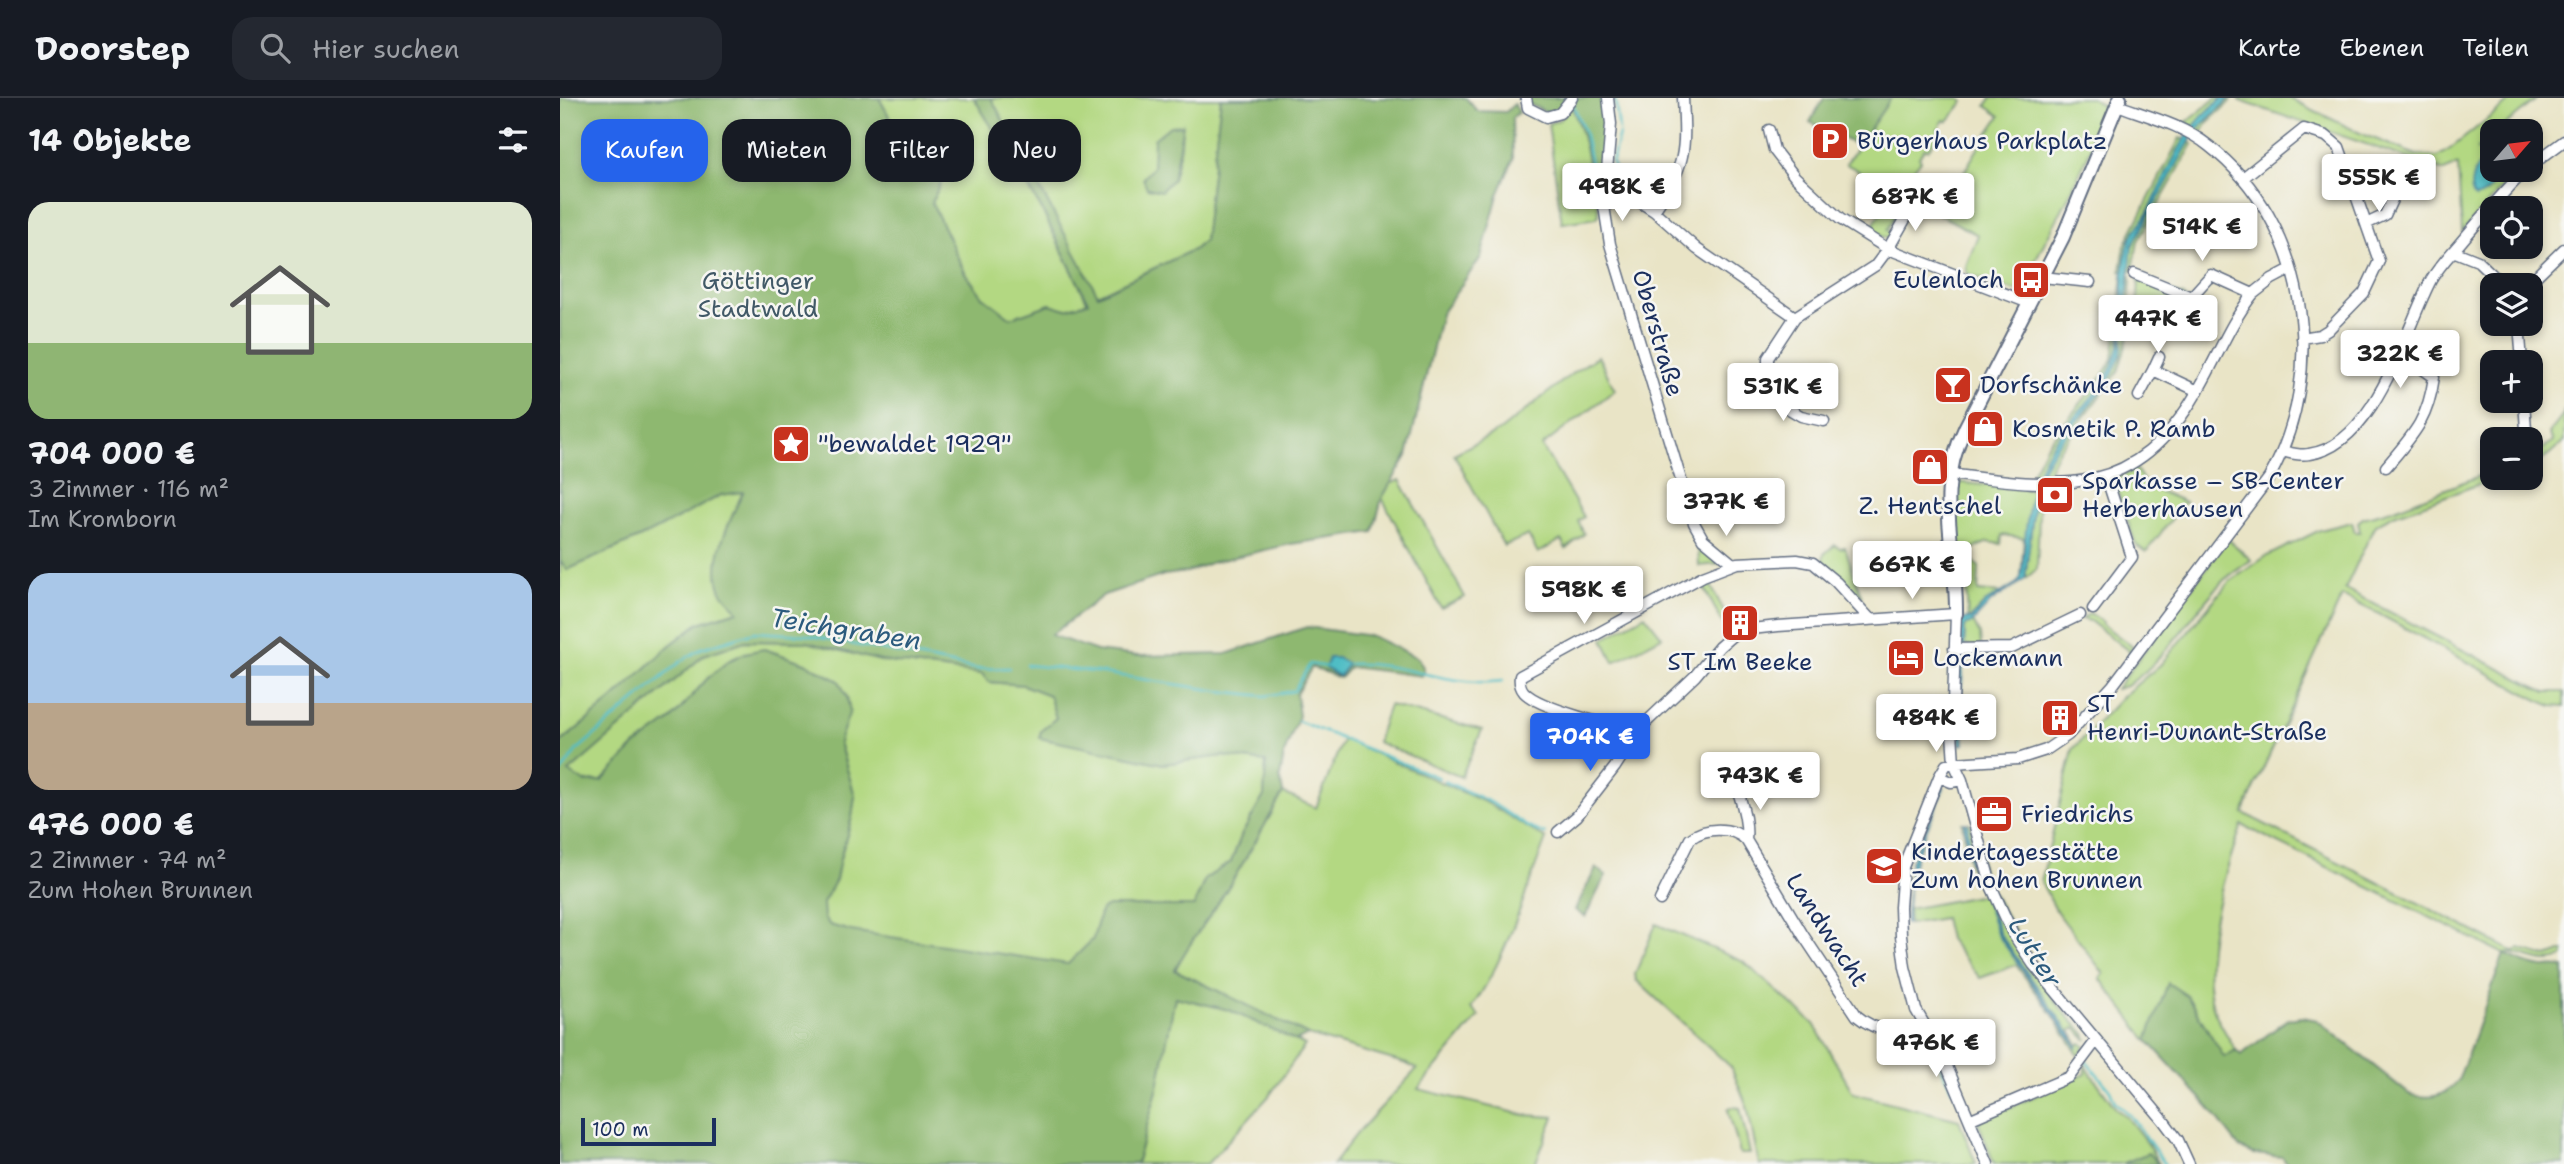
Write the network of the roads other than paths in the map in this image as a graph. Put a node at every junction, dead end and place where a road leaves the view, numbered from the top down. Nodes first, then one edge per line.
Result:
1 (1526, 98) edge
2 (1572, 98) edge
3 (1608, 98) edge
4 (1683, 98) edge
5 (2118, 101) edge
6 (1769, 130) dead end
7 (2564, 141) edge
8 (2543, 156) edge
9 (2243, 178) junction
10 (1605, 180) junction
11 (2515, 182) edge
12 (2397, 189) dead end
13 (1915, 202) dead end
14 (1654, 211) junction
15 (2366, 224) junction
16 (2457, 247) junction
17 (1888, 249) junction
18 (2564, 249) edge
19 (2291, 269) junction
20 (2490, 273) edge
21 (2539, 273) edge
22 (2134, 274) dead end
23 (2042, 277) junction
24 (2090, 282) dead end
25 (2253, 294) junction
26 (2029, 303) junction
27 (1795, 317) junction
28 (2302, 338) junction
29 (2400, 353) junction
30 (2159, 357) dead end
31 (2152, 370) junction
32 (2197, 391) junction
33 (2139, 396) dead end
34 (1824, 421) dead end
35 (2282, 451) junction
36 (2386, 467) dead end
37 (1949, 474) junction
38 (2106, 476) junction
39 (1733, 564) junction
40 (2093, 608) dead end
41 (1956, 614) junction
42 (2080, 615) dead end
43 (1870, 619) junction
44 (1959, 649) junction
45 (1639, 729) junction
46 (1954, 763) junction
47 (1939, 777) junction
48 (1962, 780) junction
49 (1737, 787) dead end
50 (1558, 832) dead end
51 (1746, 840) junction
52 (1660, 900) dead end
53 (1924, 1025) junction
54 (2096, 1041) junction
55 (1971, 1119) junction
56 (1988, 1164) edge
57 (2189, 1164) edge

1 - 2 street
3 - 10 street, Oberstraße
4 - 14 street
5 - 9 street
5 - 23 street
6 - 17 street
7 - 8 street
9 - 15 street
9 - 19 street
10 - 14 street
10 - 39 street, Oberstraße
11 - 16 street
12 - 15 street
13 - 17 street
14 - 27 street
15 - 28 street
16 - 20 street
16 - 29 street
17 - 26 street
17 - 27 street
18 - 21 street
19 - 25 street
19 - 28 street
22 - 25 street
23 - 24 street
23 - 26 street
25 - 32 street
26 - 37 street
27 - 34 street
28 - 35 street
29 - 35 street
29 - 36 street
30 - 31 street
31 - 32 street
31 - 33 street
32 - 38 street
35 - 46 street
37 - 38 street
37 - 41 street
38 - 40 street
39 - 43 street
39 - 45 street
41 - 43 street
41 - 44 street
42 - 44 street
43 - 45 street
44 - 46 street
45 - 50 street
46 - 47 street
46 - 48 street
47 - 48 street
47 - 53 street
48 - 54 street
49 - 51 street, Landwacht
51 - 52 street
51 - 53 street, Landwacht
53 - 55 street
54 - 55 street
54 - 57 street
55 - 56 street

